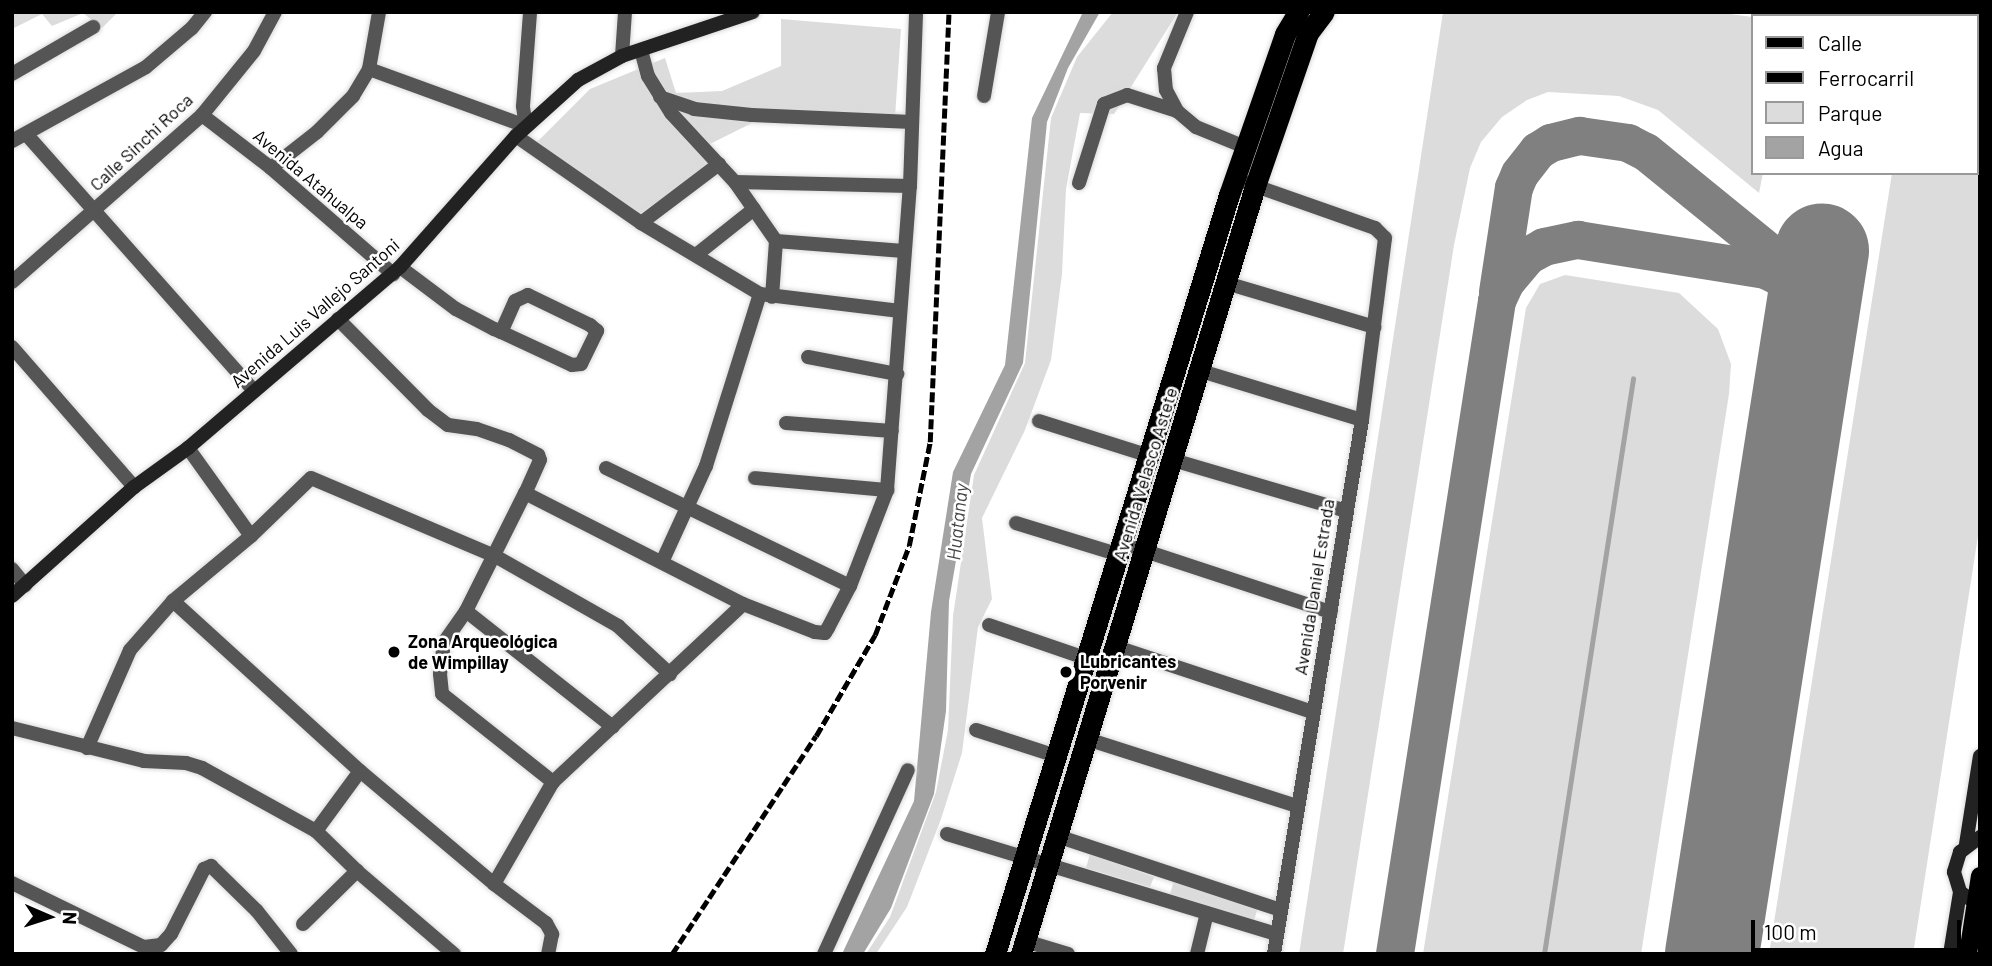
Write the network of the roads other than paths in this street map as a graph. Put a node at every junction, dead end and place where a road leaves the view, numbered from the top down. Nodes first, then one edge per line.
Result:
1 (205, 12) edge
2 (275, 12) edge
3 (379, 12) edge
4 (530, 12) edge
5 (625, 12) edge
6 (753, 12) edge
7 (916, 12) edge
8 (998, 12) edge
9 (1187, 12) edge
10 (1298, 12) edge
11 (1324, 12) edge
12 (93, 27) dead end
13 (641, 50) junction
14 (622, 56) junction
15 (369, 69) junction
16 (12, 74) edge
17 (984, 96) dead end
18 (660, 97) junction
19 (1177, 111) junction
20 (202, 115) junction
21 (912, 122) junction
22 (521, 131) junction
23 (27, 135) junction
24 (12, 141) edge
25 (1245, 147) junction
26 (719, 164) junction
27 (271, 168) junction
28 (1234, 179) junction
29 (735, 182) junction
30 (1079, 183) dead end
31 (910, 186) junction
32 (1255, 186) junction
33 (754, 209) junction
34 (97, 210) junction
35 (641, 223) junction
36 (776, 241) junction
37 (904, 251) junction
38 (696, 255) junction
39 (397, 271) junction
40 (12, 282) edge
41 (1226, 283) junction
42 (766, 295) junction
43 (900, 311) junction
44 (338, 319) junction
45 (1375, 327) junction
46 (501, 332) junction
47 (12, 347) edge
48 (808, 358) dead end
49 (1201, 371) junction
50 (897, 374) junction
51 (254, 391) junction
52 (1362, 420) junction
53 (1038, 421) dead end
54 (786, 423) dead end
55 (892, 431) junction
56 (188, 448) junction
57 (1147, 455) junction
58 (1173, 460) junction
59 (606, 468) dead end
60 (755, 478) dead end
61 (134, 487) junction
62 (887, 490) junction
63 (525, 493) junction
64 (688, 507) junction
65 (1346, 511) junction
66 (1016, 523) dead end
67 (251, 536) junction
68 (1119, 549) junction
69 (1145, 552) junction
70 (495, 556) junction
71 (662, 562) junction
72 (12, 569) edge
73 (25, 585) junction
74 (850, 586) junction
75 (12, 596) edge
76 (173, 601) junction
77 (743, 604) junction
78 (466, 611) junction
79 (1331, 612) junction
80 (989, 625) dead end
81 (1116, 647) junction
82 (1085, 658) junction
83 (670, 674) junction
84 (1313, 712) junction
85 (612, 727) junction
86 (12, 728) edge
87 (976, 730) dead end
88 (1087, 739) junction
89 (87, 748) junction
90 (1056, 756) junction
91 (1980, 756) edge
92 (908, 770) dead end
93 (360, 771) junction
94 (553, 782) junction
95 (1297, 806) junction
96 (316, 831) junction
97 (947, 834) dead end
98 (1058, 835) junction
99 (1973, 840) edge
100 (1024, 857) junction
101 (1048, 866) junction
102 (357, 871) junction
103 (1980, 876) edge
104 (12, 883) edge
105 (494, 884) junction
106 (1960, 892) junction
107 (1977, 905) edge
108 (1281, 911) junction
109 (1207, 913) junction
110 (303, 924) dead end
111 (1277, 934) junction
112 (1023, 947) edge
113 (291, 954) edge
114 (454, 954) edge
115 (548, 954) edge
116 (824, 954) edge
117 (995, 954) edge
118 (1068, 954) edge
119 (1197, 954) edge
120 (1274, 954) edge
121 (1950, 954) edge
122 (1968, 954) edge

1 - 23 street
2 - 20 street, Calle Sinchi Roca
3 - 15 street
4 - 22 street
5 - 14 street
6 - 13 street, Avenida Luis Vallejo Santoni
7 - 21 street
8 - 17 street
9 - 19 street
10 - 25 highway, Avenida Velasco Astete
11 - 32 highway, Avenida Velasco Astete
12 - 16 street
13 - 14 street, Avenida Luis Vallejo Santoni
13 - 18 street
14 - 22 street, Avenida Luis Vallejo Santoni
15 - 22 street
15 - 27 street
18 - 21 street
18 - 26 street
19 - 25 street
19 - 30 street
20 - 27 street, Avenida Atahualpa
20 - 34 street, Calle Sinchi Roca
21 - 31 street
22 - 35 street
22 - 39 street, Avenida Luis Vallejo Santoni
23 - 24 street
23 - 34 street
25 - 28 highway, Avenida Velasco Astete
26 - 29 street
26 - 35 street
27 - 39 street, Avenida Atahualpa
28 - 32 street
28 - 57 highway, Avenida Velasco Astete
29 - 31 street
29 - 33 street
31 - 37 street
32 - 41 highway, Avenida Velasco Astete
32 - 45 street, Avenida Daniel Estrada
33 - 36 street
33 - 38 street
34 - 40 street, Calle Sinchi Roca
34 - 51 street
35 - 38 street
36 - 37 street
36 - 42 street
37 - 43 street
38 - 42 street
39 - 44 street, Avenida Luis Vallejo Santoni
39 - 46 street, Avenida Atahualpa
41 - 45 street
41 - 49 highway, Avenida Velasco Astete
42 - 43 street
42 - 64 street
43 - 50 street
44 - 51 street, Avenida Luis Vallejo Santoni
44 - 63 street
45 - 52 street, Avenida Daniel Estrada
46 - 46 street, Avenida Atahualpa
47 - 61 street
48 - 50 street
49 - 52 street
49 - 58 highway, Avenida Velasco Astete
50 - 55 street
51 - 56 street, Avenida Luis Vallejo Santoni
52 - 65 street, Avenida Daniel Estrada
53 - 57 street
54 - 55 street
55 - 62 street
56 - 61 street, Avenida Luis Vallejo Santoni
56 - 67 street
57 - 68 highway, Avenida Velasco Astete
58 - 65 street
58 - 69 highway, Avenida Velasco Astete
59 - 64 street
60 - 62 street
61 - 73 street, Avenida Luis Vallejo Santoni
62 - 74 street
63 - 70 street
63 - 71 street
64 - 71 street
64 - 74 street
65 - 79 street, Avenida Daniel Estrada
66 - 68 street
67 - 70 street
67 - 76 street
68 - 69 street
68 - 82 highway, Avenida Velasco Astete
69 - 79 street
69 - 81 highway, Avenida Velasco Astete
70 - 78 street
70 - 83 street
71 - 77 street
72 - 73 street
73 - 75 street, Avenida Luis Vallejo Santoni
74 - 77 street
76 - 89 street
76 - 93 street
77 - 83 street
78 - 85 street
78 - 94 street
79 - 84 street, Avenida Daniel Estrada
80 - 82 street
81 - 84 street
81 - 88 highway, Avenida Velasco Astete
82 - 90 highway, Avenida Velasco Astete
83 - 85 street
84 - 95 street, Avenida Daniel Estrada
85 - 94 street
86 - 89 street
87 - 90 street
88 - 95 street
88 - 98 highway, Avenida Velasco Astete
89 - 96 street
90 - 100 highway, Avenida Velasco Astete
91 - 99 street
92 - 116 street
93 - 96 street
93 - 105 street
94 - 105 street
95 - 108 street, Avenida Daniel Estrada
96 - 102 street
97 - 100 street
98 - 101 highway, Avenida Velasco Astete
98 - 108 street
99 - 106 street
100 - 101 street
100 - 117 highway, Avenida Velasco Astete
101 - 109 street
101 - 112 highway, Avenida Velasco Astete
102 - 110 street
102 - 114 street
103 - 107 main road
104 - 113 street
105 - 115 street
106 - 107 street
106 - 121 street
107 - 122 main road
108 - 111 street, Avenida Daniel Estrada
109 - 111 street
109 - 119 street
111 - 120 street, Avenida Daniel Estrada
112 - 118 street

